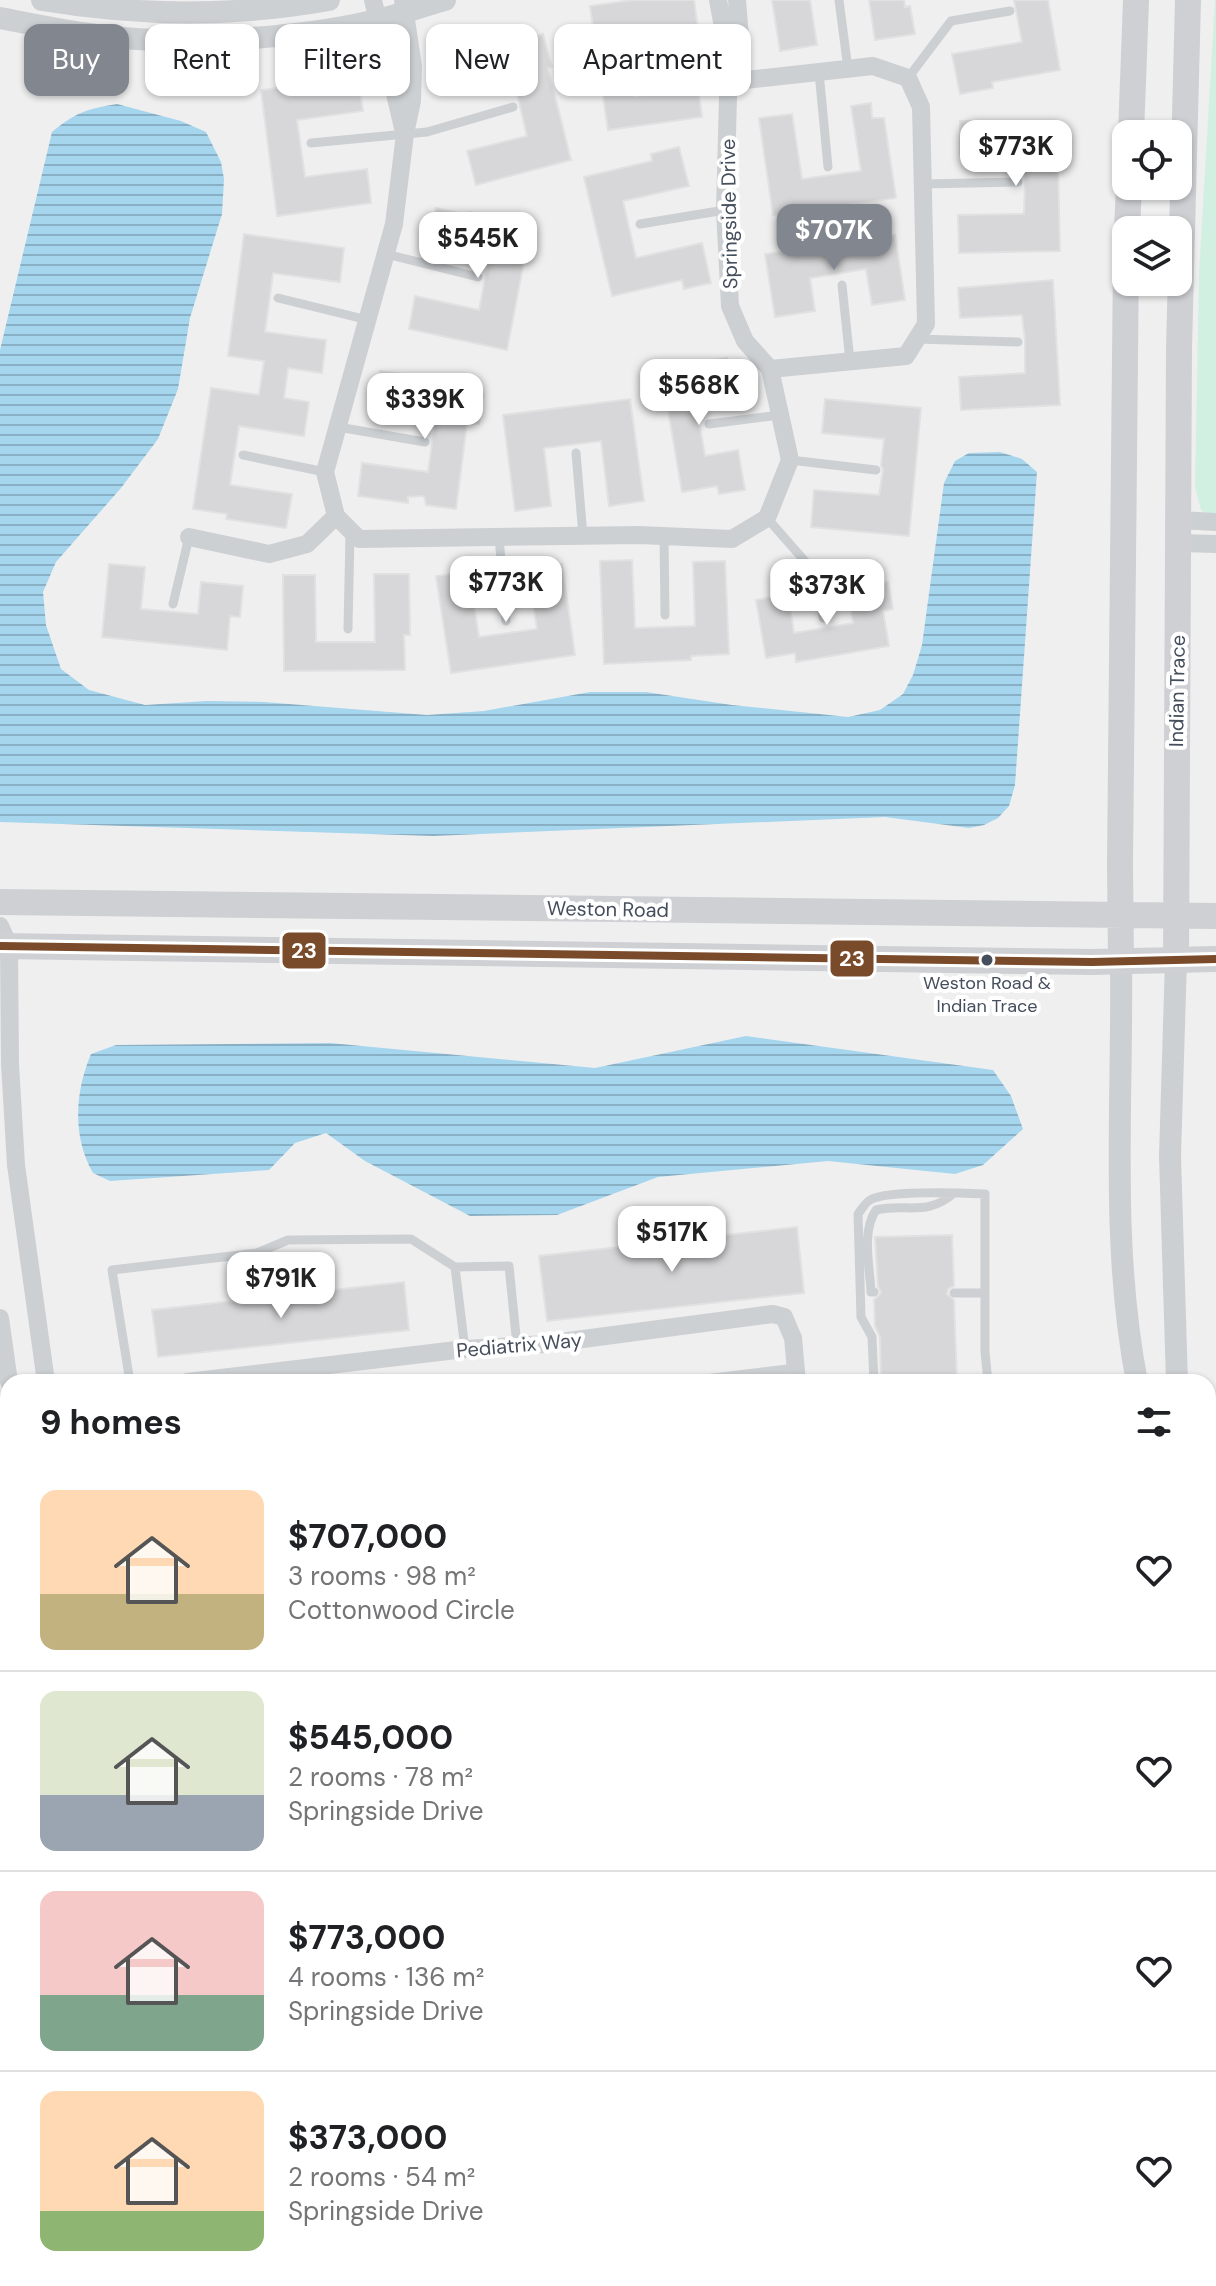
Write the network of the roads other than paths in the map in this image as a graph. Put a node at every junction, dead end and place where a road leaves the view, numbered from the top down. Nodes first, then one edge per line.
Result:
1 (42, 0) edge
2 (329, 0) edge
3 (445, 0) edge
4 (718, 0) edge
5 (737, 0) edge
6 (839, 0) edge
7 (1136, 0) edge
8 (1188, 0) edge
9 (405, 6) edge
10 (376, 10) edge
11 (1010, 11) dead end
12 (0, 18) edge
13 (722, 24) edge
14 (739, 24) edge
15 (848, 69) junction
16 (819, 72) junction
17 (908, 78) junction
18 (751, 79) edge
19 (728, 96) edge
20 (513, 107) dead end
21 (1132, 120) edge
22 (405, 134) junction
23 (311, 143) dead end
24 (828, 167) dead end
25 (1018, 182) dead end
26 (923, 184) junction
27 (725, 210) junction
28 (640, 224) dead end
29 (386, 254) junction
30 (478, 277) dead end
31 (842, 285) dead end
32 (1126, 296) edge
33 (278, 298) dead end
34 (368, 320) junction
35 (916, 339) junction
36 (1018, 342) dead end
37 (850, 361) junction
38 (770, 369) junction
39 (780, 415) junction
40 (709, 424) dead end
41 (338, 427) junction
42 (425, 442) dead end
43 (576, 453) dead end
44 (243, 455) dead end
45 (790, 460) junction
46 (876, 470) dead end
47 (325, 472) junction
48 (336, 516) junction
49 (767, 518) junction
50 (1216, 522) edge
51 (350, 531) junction
52 (1179, 532) junction
53 (583, 536) junction
54 (664, 536) junction
55 (189, 537) joint
56 (499, 537) junction
57 (1216, 544) edge
58 (173, 604) dead end
59 (665, 615) dead end
60 (823, 618) dead end
61 (506, 621) dead end
62 (348, 629) dead end
63 (0, 902) edge
64 (1120, 914) junction
65 (1176, 915) junction
66 (1216, 916) edge
67 (3, 939) edge
68 (1216, 959) edge
69 (1176, 960) junction
70 (1121, 961) junction
71 (954, 1193) junction
72 (455, 1267) junction
73 (874, 1292) dead end
74 (954, 1293) dead end
75 (985, 1293) junction
76 (0, 1318) edge
77 (517, 1346) junction
78 (2, 1348) edge
79 (465, 1349) junction
80 (9, 1374) edge
81 (45, 1374) edge
82 (129, 1374) edge
83 (254, 1374) edge
84 (797, 1374) edge
85 (874, 1374) edge
86 (987, 1374) edge
87 (1136, 1374) edge
88 (1177, 1374) edge

1 - 2 street
3 - 9 street
4 - 13 street, Springside Drive
5 - 14 street, Springside Drive
6 - 15 lane
7 - 21 main road
8 - 52 main road, Indian Trace
9 - 10 street
9 - 22 street
10 - 12 street
10 - 22 street
11 - 17 lane
15 - 16 street
15 - 17 street
16 - 18 street
16 - 24 lane
17 - 26 street
19 - 27 street, Springside Drive
20 - 22 lane
22 - 23 lane
22 - 29 street
25 - 26 lane
26 - 35 street
27 - 28 lane
27 - 38 street, Springside Drive
29 - 30 lane
29 - 34 street
31 - 37 lane
32 - 64 main road
33 - 34 lane
34 - 41 street
35 - 36 lane
35 - 37 street
37 - 38 street
38 - 39 street, Springside Drive
39 - 40 lane
39 - 45 street, Springside Drive
41 - 42 lane
41 - 47 street
43 - 53 lane
44 - 47 lane
45 - 46 lane
45 - 49 street
47 - 48 street
48 - 51 street
48 - 55 street
49 - 54 street
49 - 60 lane
50 - 52 street
51 - 56 street
51 - 62 lane
52 - 57 street
52 - 65 main road, Indian Trace
53 - 54 street
53 - 56 street
54 - 59 lane
55 - 58 lane
56 - 61 lane
63 - 64 main road, Weston Road
64 - 65 main road, Weston Road
64 - 70 main road
65 - 66 main road, Weston Road
65 - 69 main road, Indian Trace
67 - 70 main road
67 - 81 street
68 - 69 main road
69 - 70 main road
69 - 88 street, Indian Trace
70 - 87 street
71 - 73 lane
71 - 75 lane
71 - 85 lane
72 - 77 lane
72 - 79 lane
72 - 82 lane
74 - 75 lane
75 - 86 lane
76 - 78 street
77 - 79 street, Pediatrix Way
77 - 84 street, Pediatrix Way
78 - 80 street
79 - 83 street, Pediatrix Way

